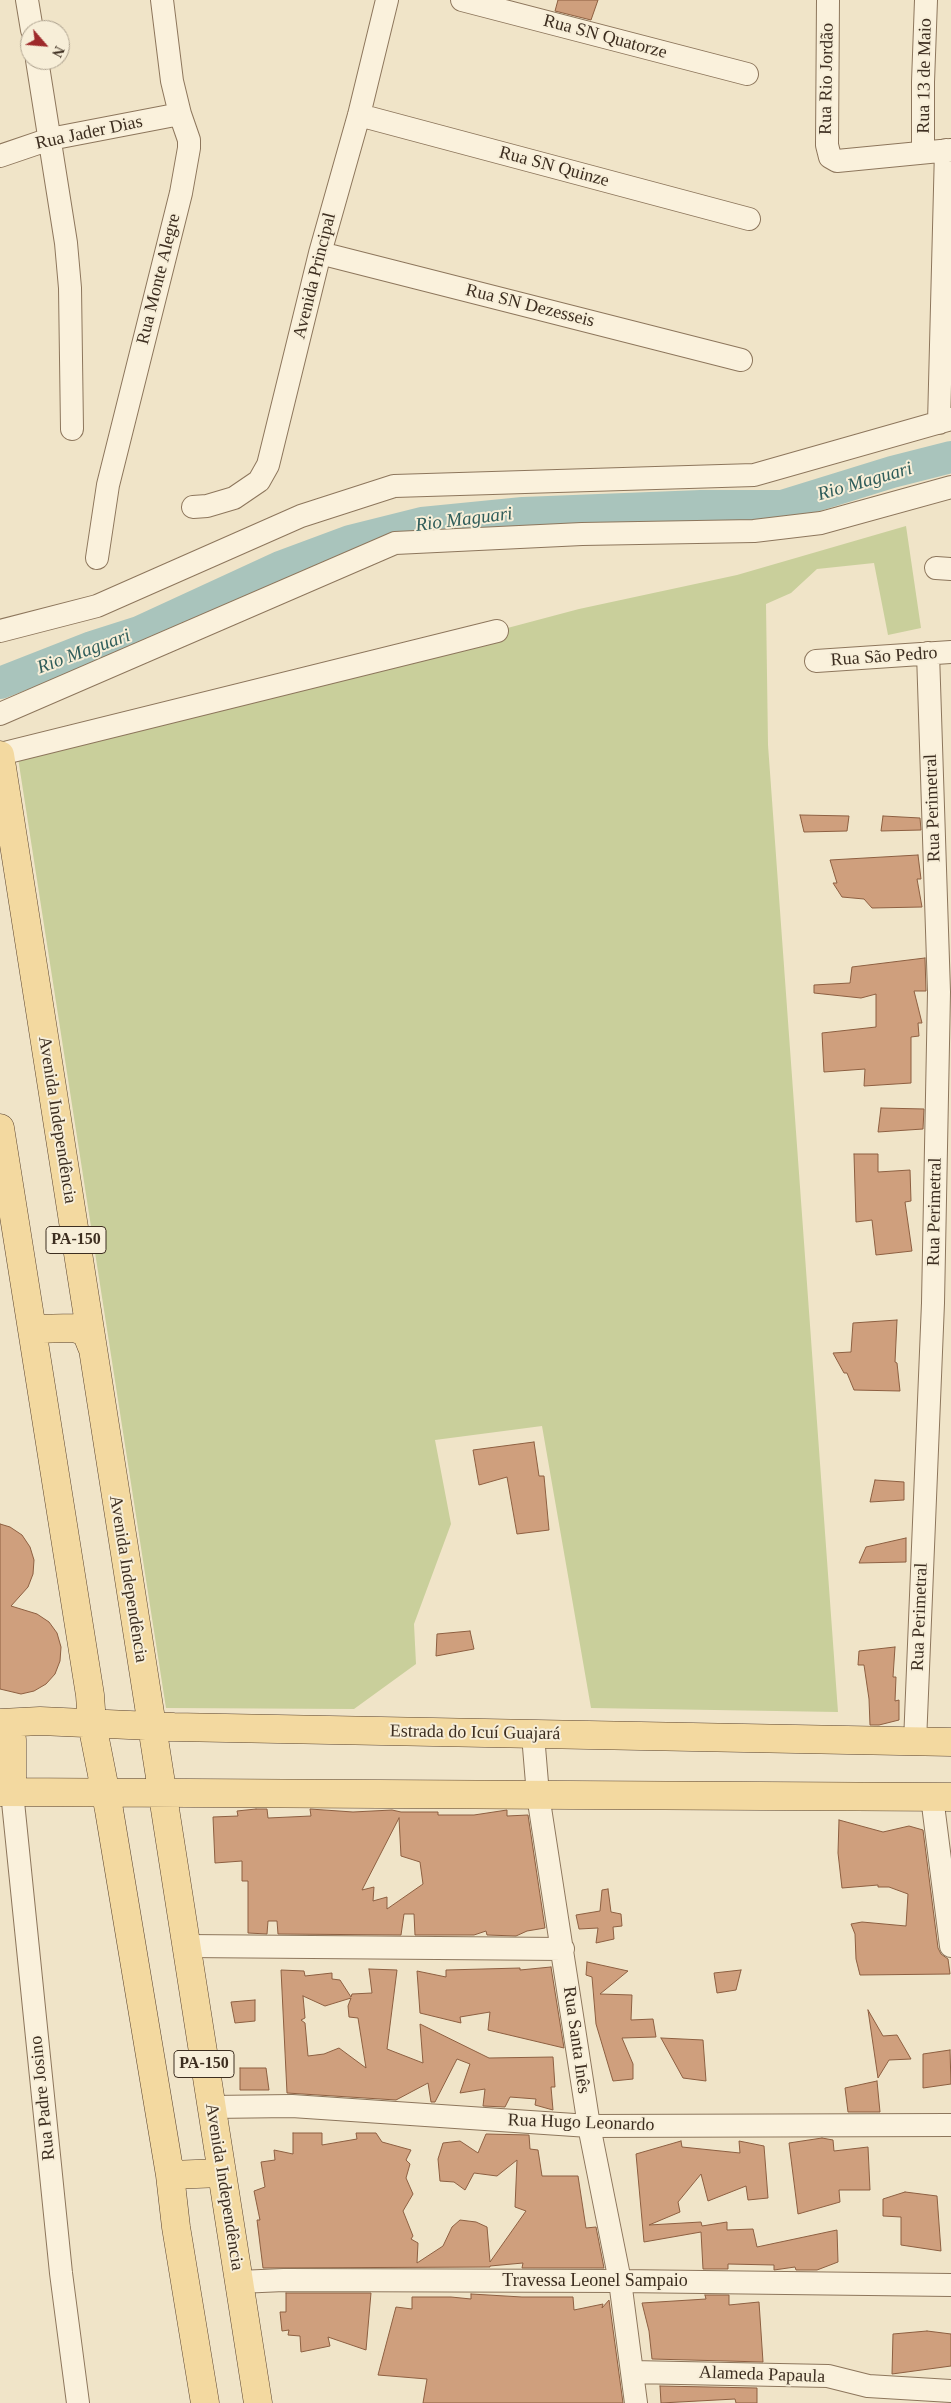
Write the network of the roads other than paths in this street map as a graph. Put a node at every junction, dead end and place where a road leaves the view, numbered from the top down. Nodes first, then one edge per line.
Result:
1 (27, 0) edge
2 (162, 0) edge
3 (387, 0) edge
4 (462, 0) edge
5 (828, 0) edge
6 (926, 0) edge
7 (528, 8) edge
8 (30, 20) edge
9 (39, 70) edge
10 (747, 74) dead end
11 (180, 114) junction
12 (359, 115) junction
13 (50, 140) junction
14 (948, 150) edge
15 (923, 151) junction
16 (0, 156) edge
17 (749, 219) dead end
18 (320, 253) junction
19 (740, 360) dead end
20 (945, 421) edge
21 (72, 428) dead end
22 (951, 487) edge
23 (193, 507) dead end
24 (97, 558) dead end
25 (0, 631) edge
26 (497, 631) dead end
27 (951, 652) edge
28 (928, 653) junction
29 (816, 661) dead end
30 (0, 714) edge
31 (0, 754) edge
32 (942, 823) edge
33 (945, 991) edge
34 (0, 1128) edge
35 (942, 1302) edge
36 (32, 1329) junction
37 (92, 1348) junction
38 (4, 1723) edge
39 (92, 1724) junction
40 (150, 1724) junction
41 (534, 1735) junction
42 (915, 1742) junction
43 (951, 1742) edge
44 (6, 1792) edge
45 (105, 1792) junction
46 (162, 1793) junction
47 (538, 1795) junction
48 (941, 1797) edge
49 (186, 1946) junction
50 (951, 1946) edge
51 (563, 1949) junction
52 (211, 2107) junction
53 (951, 2125) edge
54 (589, 2126) junction
55 (222, 2173) junction
56 (170, 2175) junction
57 (620, 2281) junction
58 (238, 2282) junction
59 (951, 2285) edge
60 (632, 2372) junction
61 (951, 2391) edge
62 (869, 2395) edge
63 (78, 2403) edge
64 (205, 2403) edge
65 (258, 2403) edge
66 (636, 2403) edge

1 - 8 street
2 - 11 street, Rua Monte Alegre
3 - 12 street, Avenida Principal
4 - 7 street, Rua SN Quatorze
5 - 15 street, Rua Rio Jordão
6 - 15 street, Rua 13 de Maio
7 - 10 street, Rua SN Quatorze
9 - 13 street
11 - 13 street, Rua Jader Dias
11 - 24 street, Rua Monte Alegre
12 - 17 street, Rua SN Quinze
12 - 18 street, Avenida Principal
13 - 16 street, Rua Jader Dias
13 - 21 street
14 - 15 street
14 - 20 street, Rua 13 de Maio
18 - 19 street, Rua SN Dezesseis
18 - 23 street, Avenida Principal
20 - 25 street
22 - 30 street
26 - 31 street
27 - 28 street, Rua São Pedro
28 - 29 street, Rua São Pedro
28 - 32 street, Rua Perimetral
31 - 37 main road, Avenida Independência / PA-150
32 - 33 street, Rua Perimetral
33 - 35 street, Rua Perimetral
34 - 36 main road, PA-150
35 - 42 street, Rua Perimetral
36 - 37 main road
36 - 39 main road, PA-150
37 - 40 main road, Avenida Independência / PA-150
38 - 39 main road, Estrada do Icuí Guajará
38 - 44 main road
39 - 40 main road, Estrada do Icuí Guajará
39 - 45 main road, PA-150
40 - 41 main road, Estrada do Icuí Guajará
40 - 46 main road, Avenida Independência / PA-150
41 - 42 main road, Estrada do Icuí Guajará
41 - 47 street, Rua Santa Inês
42 - 43 main road, Estrada do Icuí Guajará
44 - 45 main road
44 - 63 street, Rua Padre Josino
45 - 46 main road
45 - 56 main road, PA-150
46 - 47 main road
46 - 49 main road, Avenida Independência / PA-150
47 - 48 main road
47 - 51 street, Rua Santa Inês
48 - 50 street
49 - 51 street
49 - 52 main road, Avenida Independência / PA-150
51 - 54 street, Rua Santa Inês
52 - 54 street, Rua Hugo Leonardo
52 - 55 main road, Avenida Independência / PA-150
53 - 54 street, Rua Hugo Leonardo
54 - 57 street, Rua Santa Inês
55 - 56 main road
55 - 58 main road, Avenida Independência / PA-150
56 - 64 main road, PA-150
57 - 58 street, Travessa Leonel Sampaio
57 - 59 street, Travessa Leonel Sampaio
57 - 60 street, Rua Santa Inês
58 - 65 main road, Avenida Independência / PA-150
60 - 62 street, Alameda Papaula
60 - 66 street, Rua Santa Inês
61 - 62 street, Alameda Papaula

